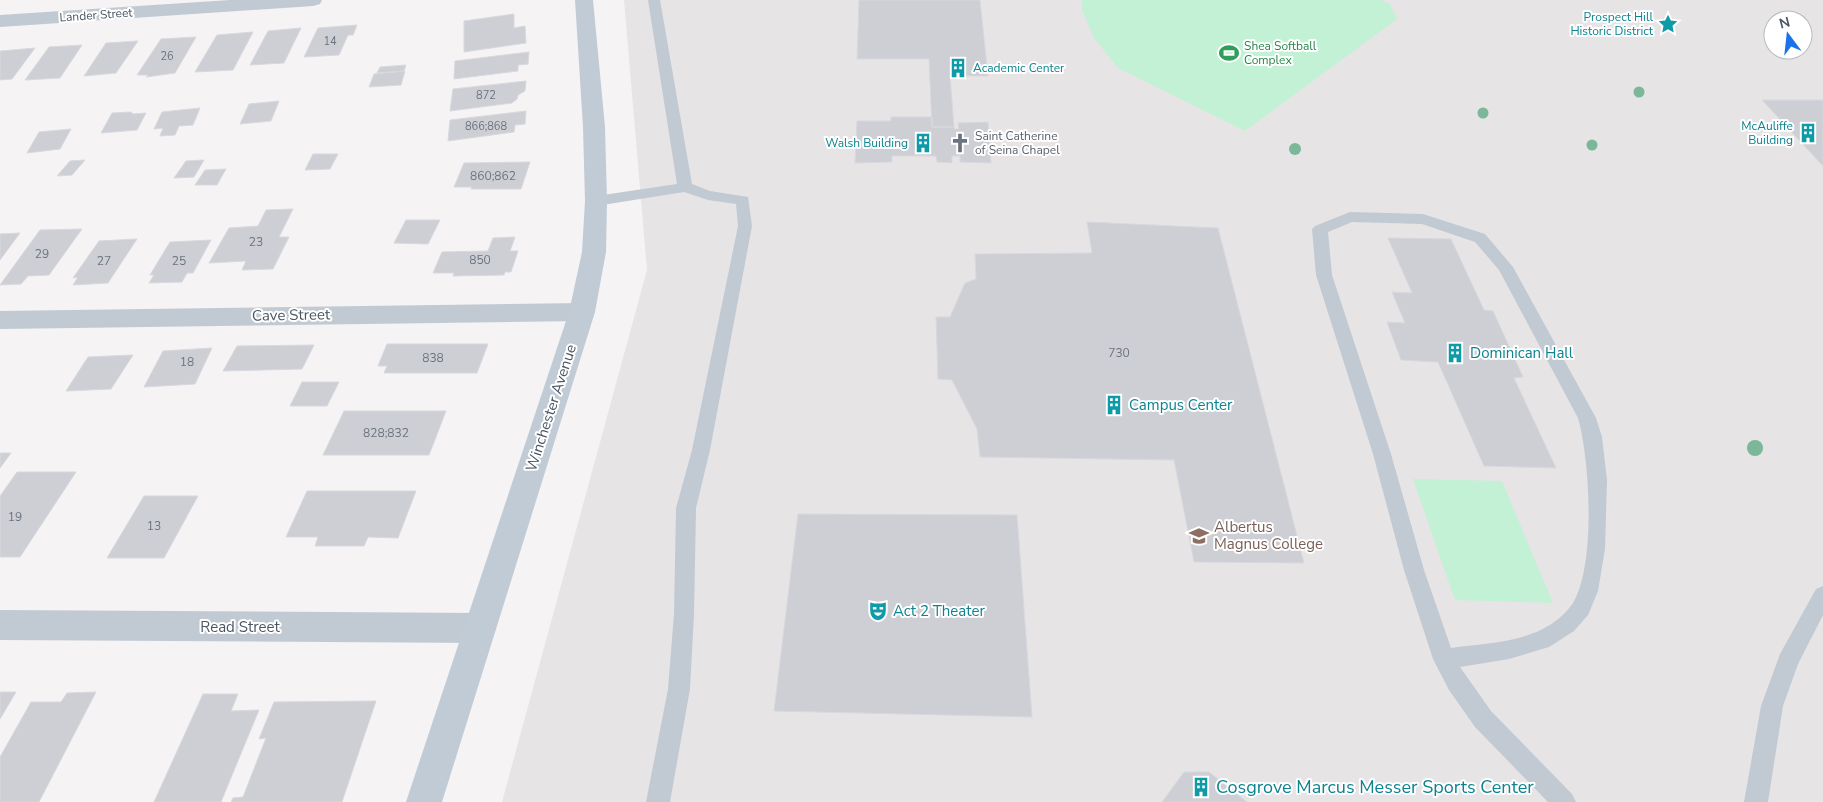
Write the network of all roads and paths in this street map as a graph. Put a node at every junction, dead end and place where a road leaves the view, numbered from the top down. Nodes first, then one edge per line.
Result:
1 (312, 0) edge
2 (584, 0) edge
3 (654, 0) edge
4 (0, 21) edge
5 (685, 187) junction
6 (596, 201) junction
7 (582, 312) junction
8 (0, 320) edge
9 (1823, 595) edge
10 (0, 625) edge
11 (480, 628) junction
12 (1444, 658) junction
13 (424, 802) edge
14 (658, 802) edge
15 (1564, 802) edge
16 (1756, 802) edge

1 - 4 street, Lander Street
2 - 6 street, Winchester Avenue
3 - 5 lane
5 - 6 lane
5 - 14 lane
6 - 7 street, Winchester Avenue
7 - 8 street, Cave Street
7 - 11 street, Winchester Avenue
9 - 16 lane
10 - 11 street, Read Street
11 - 13 street, Winchester Avenue
12 - 12 lane
12 - 15 lane

